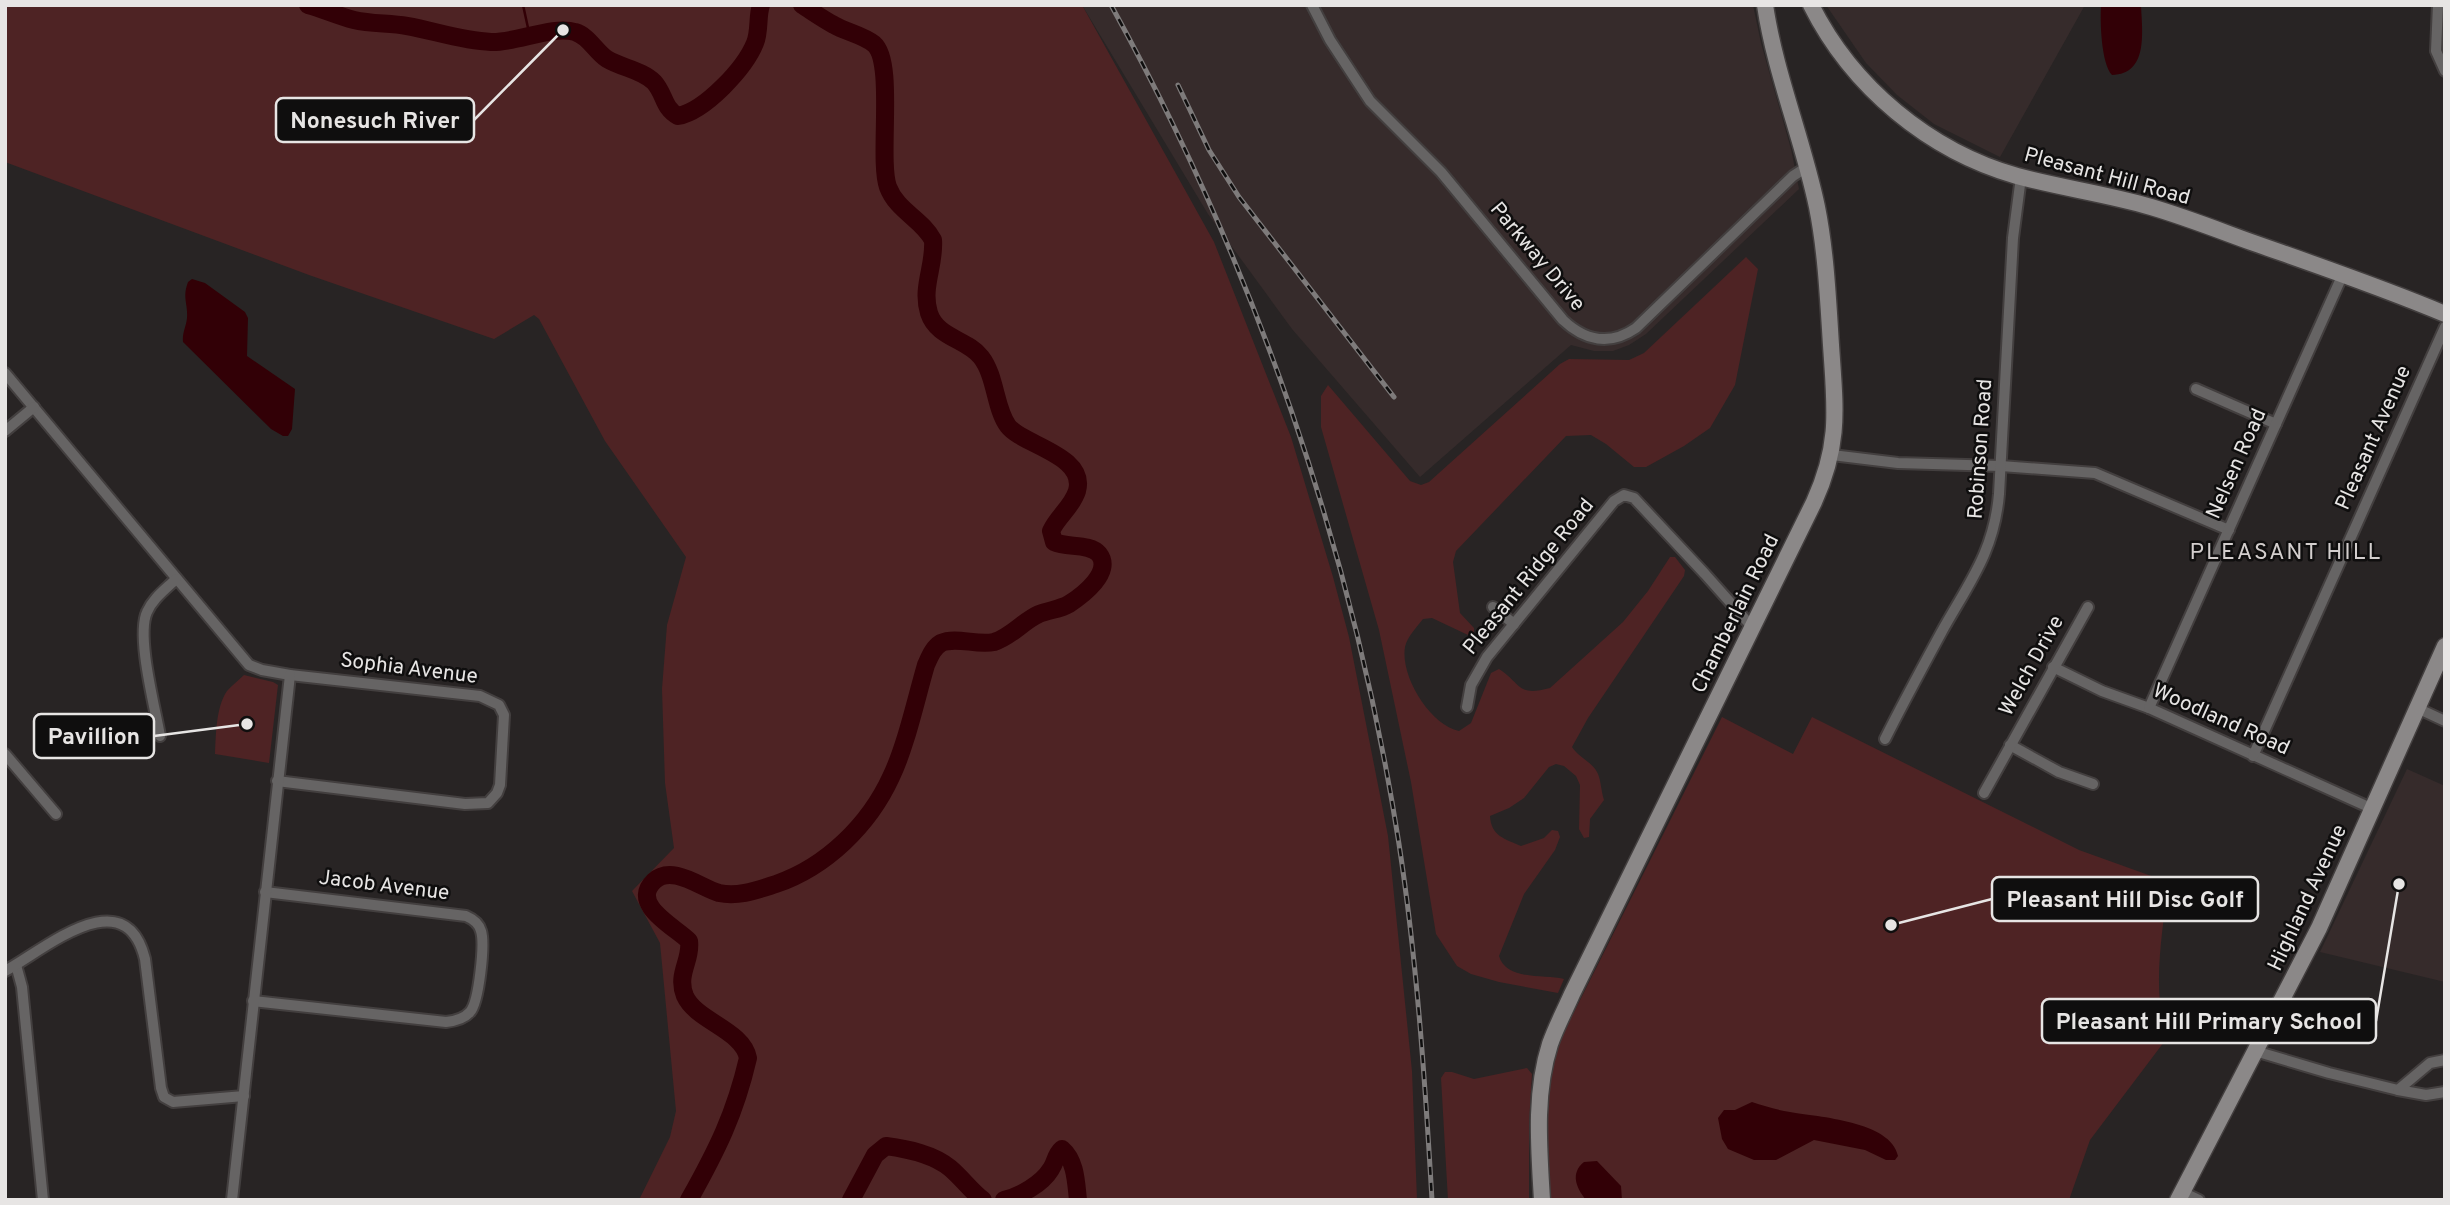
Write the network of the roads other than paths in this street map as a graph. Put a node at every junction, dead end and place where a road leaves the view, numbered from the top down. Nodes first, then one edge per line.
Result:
1 (1312, 5) edge
2 (1765, 5) edge
3 (1774, 5) edge
4 (1811, 5) edge
5 (2438, 5) edge
6 (1769, 24) junction
7 (2445, 71) edge
8 (1807, 167) junction
9 (2021, 177) junction
10 (2343, 274) junction
11 (2445, 314) edge
12 (2445, 327) edge
13 (5, 373) edge
14 (2196, 389) dead end
15 (34, 407) junction
16 (2276, 424) junction
17 (5, 431) edge
18 (1832, 455) junction
19 (2001, 466) junction
20 (2229, 530) junction
21 (176, 579) junction
22 (1493, 607) dead end
23 (2088, 607) dead end
24 (1514, 624) junction
25 (1752, 628) junction
26 (2445, 646) edge
27 (2053, 667) junction
28 (290, 675) junction
29 (1467, 707) dead end
30 (2149, 708) junction
31 (2417, 708) junction
32 (2445, 721) edge
33 (160, 736) dead end
34 (1885, 739) dead end
35 (2010, 745) junction
36 (5, 754) edge
37 (2253, 756) junction
38 (277, 781) junction
39 (2093, 784) dead end
40 (1984, 793) dead end
41 (2373, 809) junction
42 (56, 814) dead end
43 (265, 892) junction
44 (16, 965) junction
45 (5, 971) edge
46 (253, 1001) junction
47 (2255, 1051) junction
48 (2445, 1060) edge
49 (2398, 1090) junction
50 (2445, 1092) edge
51 (244, 1096) junction
52 (2180, 1196) edge
53 (43, 1200) edge
54 (232, 1200) edge
55 (1542, 1200) edge
56 (2199, 1200) edge

1 - 8 street, Parkway Drive
2 - 6 street, Chamberlain Road
3 - 6 street, Chamberlain Road
4 - 9 street, Pleasant Hill Road
5 - 7 street
6 - 8 street, Chamberlain Road
8 - 18 street, Chamberlain Road
9 - 10 street, Pleasant Hill Road
9 - 19 street, Robinson Road
10 - 11 street, Pleasant Hill Road
10 - 16 street, Nelsen Road
12 - 37 street, Pleasant Avenue
13 - 15 street
14 - 16 street
15 - 17 street
15 - 21 street
16 - 20 street, Nelsen Road
18 - 19 street
18 - 25 street, Chamberlain Road
19 - 20 street
19 - 34 street, Robinson Road
20 - 30 street, Nelsen Road
21 - 28 street
21 - 33 street
22 - 24 street
23 - 27 street, Welch Drive
24 - 25 street, Pleasant Ridge Road
24 - 29 street, Pleasant Ridge Road
25 - 55 street, Chamberlain Road
26 - 31 street, Highland Avenue
27 - 30 street, Woodland Road
27 - 35 street, Welch Drive
28 - 38 street
28 - 38 street, Sophia Avenue
30 - 37 street, Woodland Road
31 - 32 street
31 - 41 street, Highland Avenue
35 - 39 street, Welch Drive
35 - 40 street, Welch Drive
36 - 42 street
37 - 41 street, Woodland Road
38 - 43 street
41 - 47 street, Highland Avenue
43 - 46 street
43 - 46 street, Jacob Avenue
44 - 45 street
44 - 51 street
44 - 53 street
46 - 51 street
47 - 49 street
47 - 52 street, Highland Avenue
48 - 49 street
49 - 50 street
51 - 54 street
52 - 56 street

